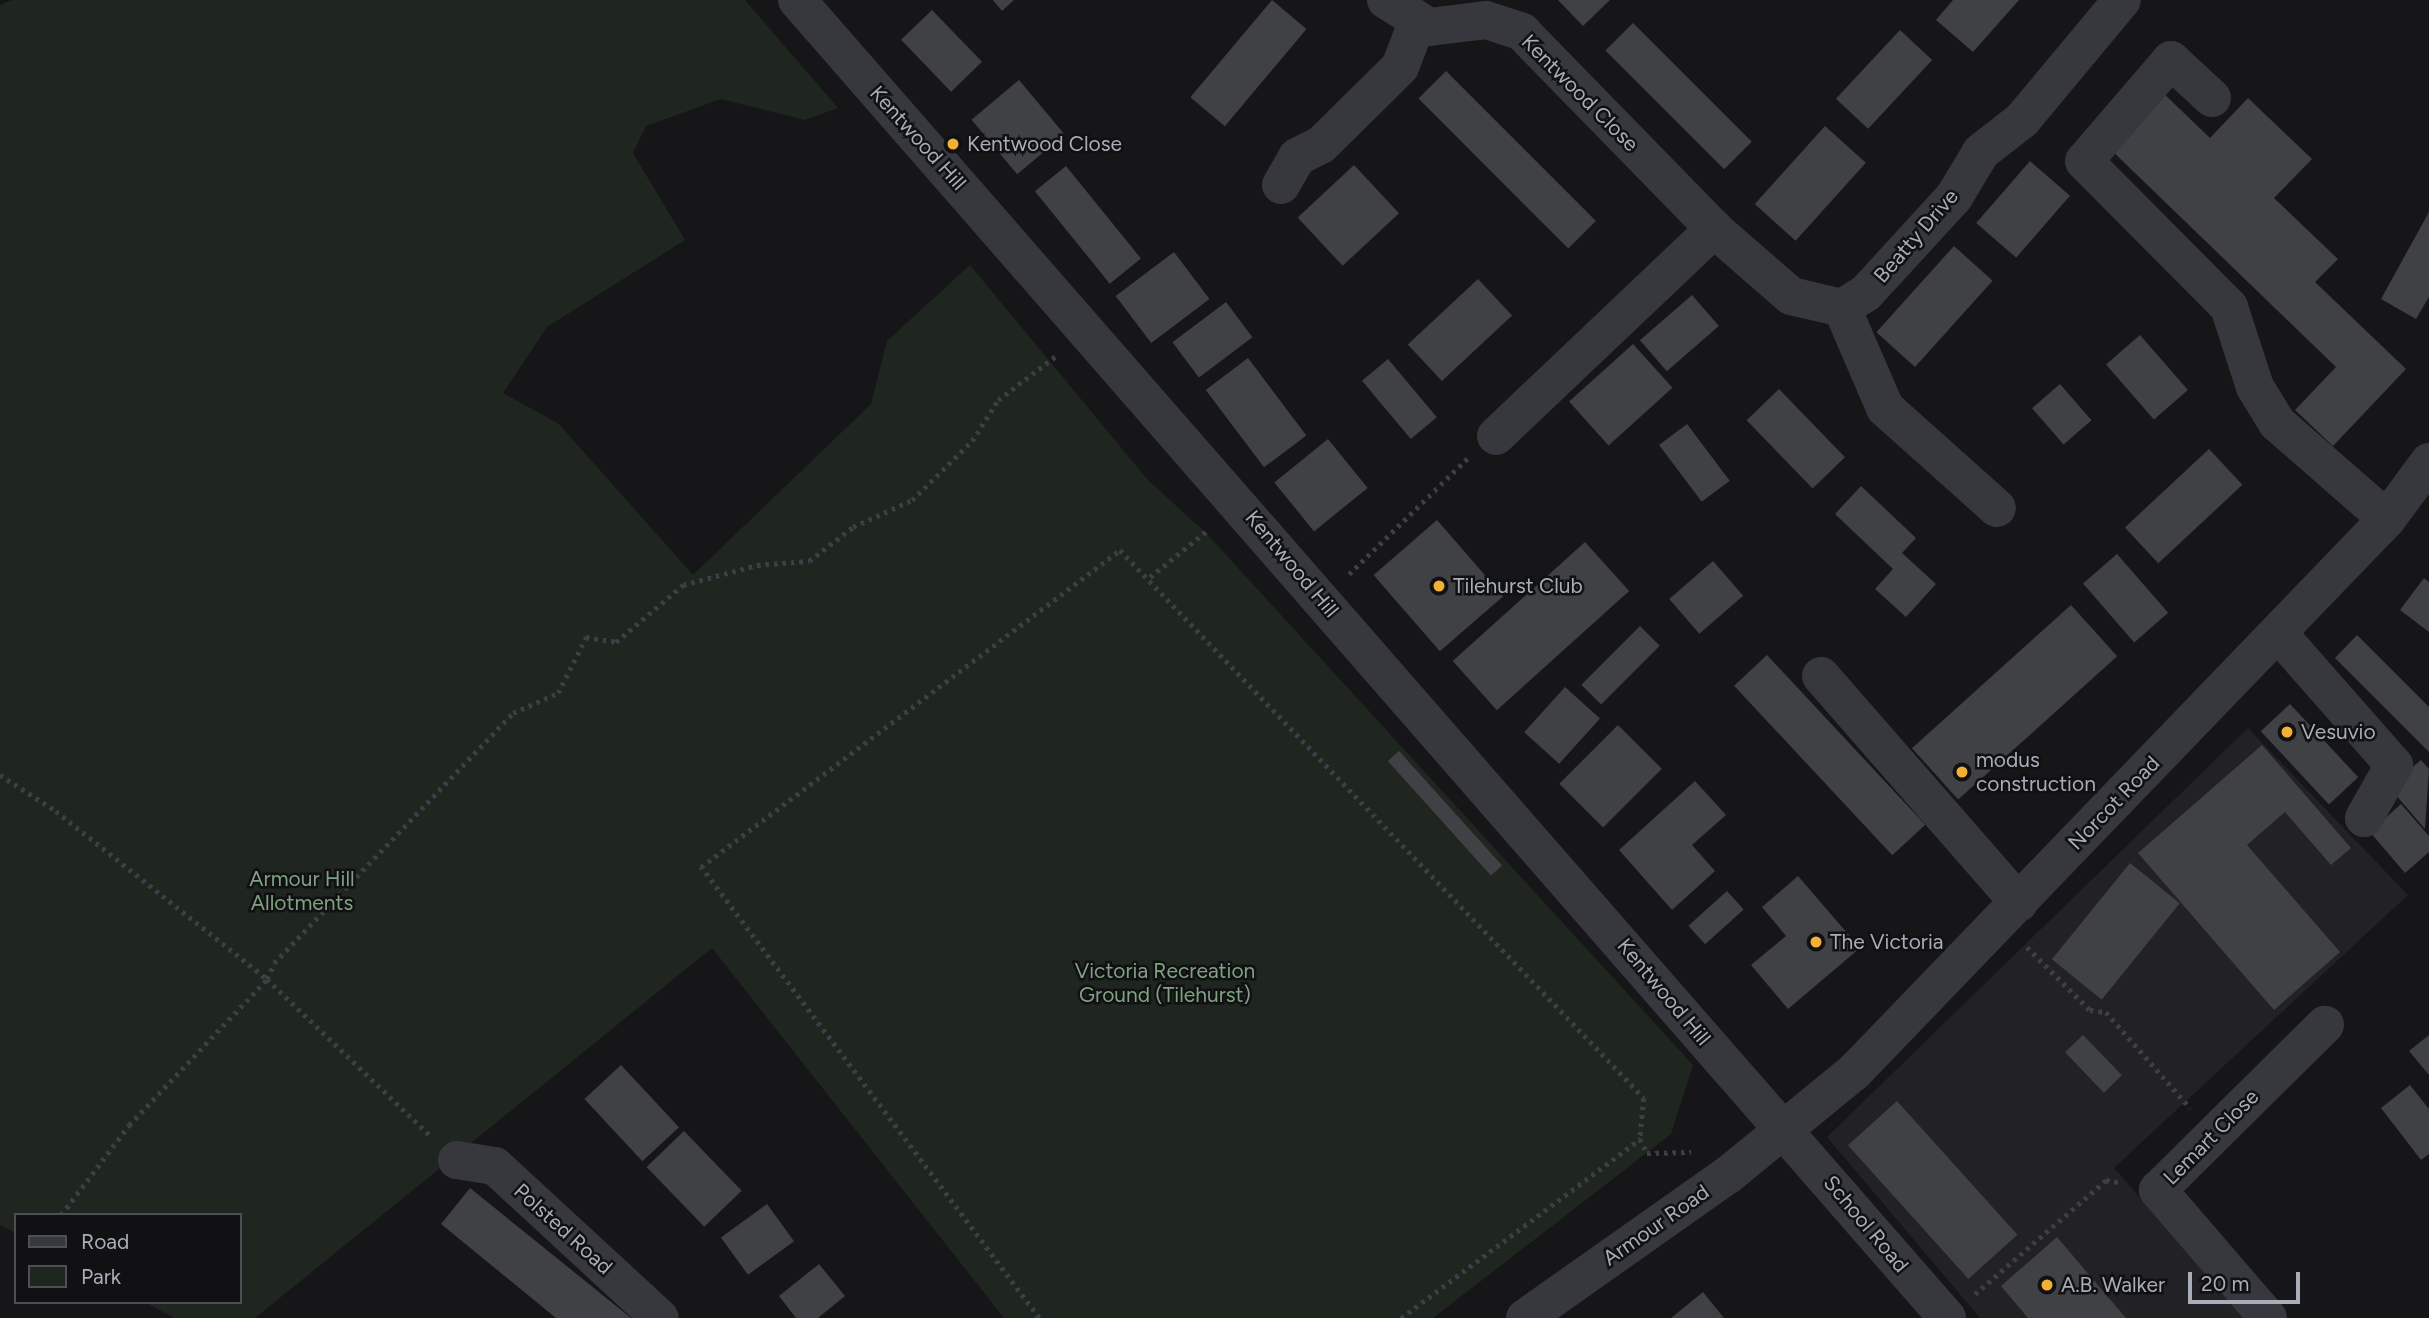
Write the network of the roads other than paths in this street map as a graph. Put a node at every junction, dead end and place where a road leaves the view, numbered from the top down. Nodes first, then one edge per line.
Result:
1 (1386, 0) edge
2 (2122, 0) edge
3 (810, 4) edge
4 (1417, 23) junction
5 (2212, 97) dead end
6 (1281, 185) dead end
7 (1714, 229) junction
8 (1842, 309) junction
9 (1496, 436) road end
10 (2429, 462) edge
11 (1997, 508) dead end
12 (2387, 519) junction
13 (2278, 633) junction
14 (1821, 676) dead end
15 (2364, 818) dead end
16 (2010, 911) junction
17 (2325, 1025) dead end
18 (1785, 1130) junction
19 (457, 1160) road end
20 (1958, 1309) edge
21 (660, 1318) edge
22 (1525, 1318) edge
23 (2267, 1318) edge

1 - 4 street
2 - 8 street, Beatty Drive
3 - 18 street, Kentwood Hill
4 - 6 street
4 - 7 street, Kentwood Close
5 - 12 street
7 - 8 street, Kentwood Close
7 - 9 street
8 - 11 street
10 - 12 street, Norcot Road
12 - 13 street, Norcot Road
13 - 15 street
13 - 16 street, Norcot Road
14 - 16 street
16 - 18 street, Norcot Road
17 - 23 street, Lemart Close
18 - 20 street, School Road
18 - 22 street, Armour Road
19 - 21 street, Polsted Road

